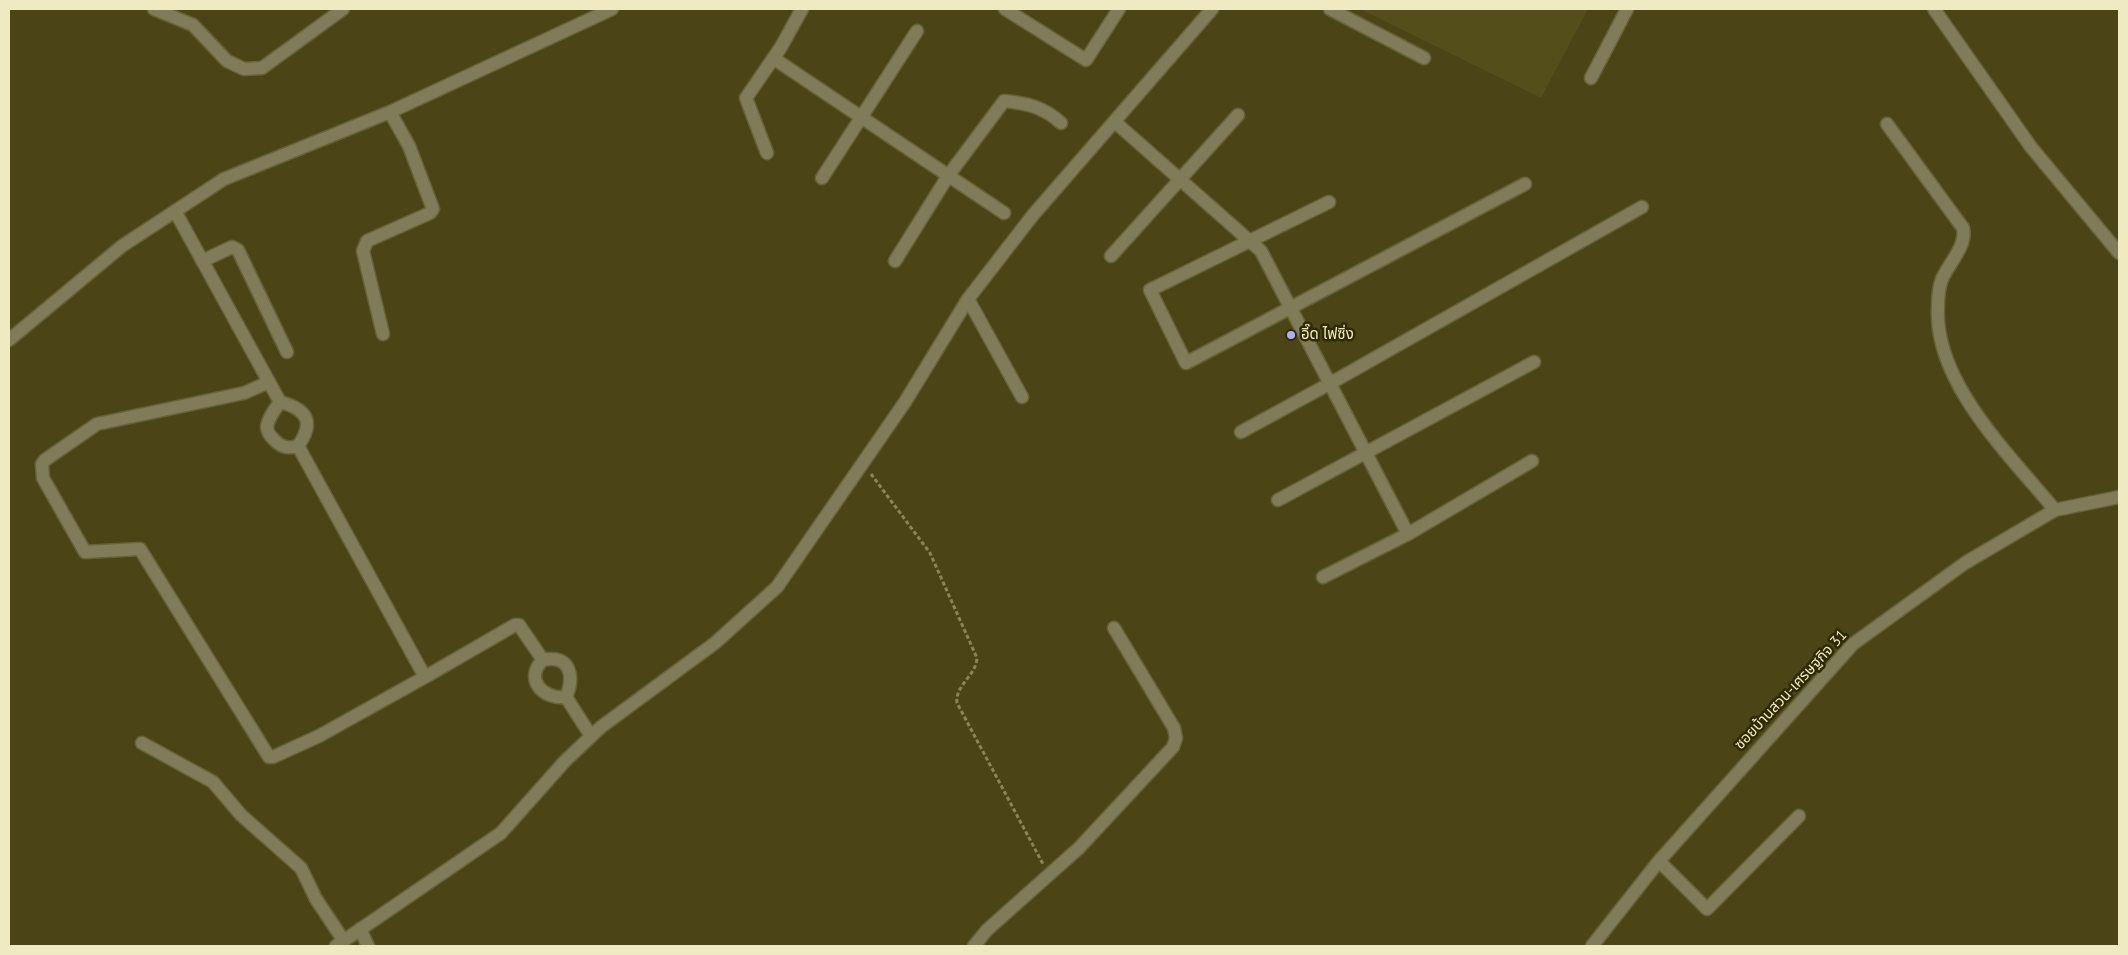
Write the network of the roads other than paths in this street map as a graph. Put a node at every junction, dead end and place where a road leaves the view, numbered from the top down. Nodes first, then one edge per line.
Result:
1 (154, 9) edge
2 (343, 9) edge
3 (612, 9) edge
4 (802, 9) edge
5 (1005, 9) edge
6 (1119, 9) edge
7 (1212, 9) edge
8 (1330, 9) edge
9 (1626, 9) edge
10 (1934, 9) edge
11 (916, 31) dead end
12 (773, 58) junction
13 (1424, 58) dead end
14 (1591, 78) dead end
15 (390, 112) junction
16 (1238, 116) dead end
17 (862, 118) junction
18 (1115, 122) junction
19 (1061, 123) dead end
20 (1887, 124) dead end
21 (767, 153) dead end
22 (948, 176) junction
23 (822, 178) dead end
24 (1181, 180) junction
25 (1525, 184) dead end
26 (1329, 202) dead end
27 (1642, 207) dead end
28 (175, 211) junction
29 (1004, 213) dead end
30 (1249, 240) junction
31 (2119, 253) edge
32 (1111, 256) dead end
33 (202, 261) junction
34 (895, 261) dead end
35 (968, 299) junction
36 (1290, 309) junction
37 (383, 334) dead end
38 (9, 340) edge
39 (287, 352) dead end
40 (1534, 362) dead end
41 (269, 382) junction
42 (1329, 384) junction
43 (1022, 397) dead end
44 (280, 402) junction
45 (1241, 432) dead end
46 (298, 446) junction
47 (1365, 453) junction
48 (1532, 461) dead end
49 (2119, 497) edge
50 (1278, 500) dead end
51 (2055, 510) junction
52 (1408, 534) junction
53 (1322, 577) dead end
54 (1114, 628) dead end
55 (542, 660) junction
56 (425, 677) junction
57 (566, 697) junction
58 (591, 736) junction
59 (142, 743) dead end
60 (1799, 816) dead end
61 (1659, 861) junction
62 (360, 929) junction
63 (340, 944) edge
64 (368, 946) edge
65 (974, 946) edge
66 (1592, 946) edge

1 - 2 street
3 - 15 street
4 - 12 street
5 - 6 street
7 - 18 street
8 - 13 street
9 - 14 street
10 - 31 street
11 - 17 street
12 - 17 street
12 - 21 street
15 - 28 street
15 - 37 street
16 - 24 street
17 - 22 street
17 - 23 street
18 - 24 street
18 - 35 street
19 - 22 street
20 - 51 street
22 - 29 street
22 - 34 street
24 - 30 street
24 - 32 street
25 - 36 street
26 - 30 street
27 - 42 street
28 - 33 street
28 - 38 street
30 - 36 street
30 - 36 street
33 - 39 street
33 - 41 street
35 - 43 street
35 - 58 street
36 - 42 street
40 - 47 street
41 - 44 street
41 - 56 street
42 - 45 street
42 - 47 street
44 - 46 street
44 - 46 street
46 - 56 street
47 - 50 street
47 - 52 street
48 - 52 street
49 - 51 street, ซอยบ้านสวน-เศรษฐกิจ 31
51 - 61 street, ซอยบ้านสวน-เศรษฐกิจ 31
52 - 53 street
54 - 65 street
55 - 56 street
55 - 57 street
55 - 57 street
57 - 58 street
58 - 62 street
59 - 63 street
60 - 61 street
61 - 66 street, ซอยบ้านสวน-เศรษฐกิจ 31
62 - 63 street
62 - 64 street

